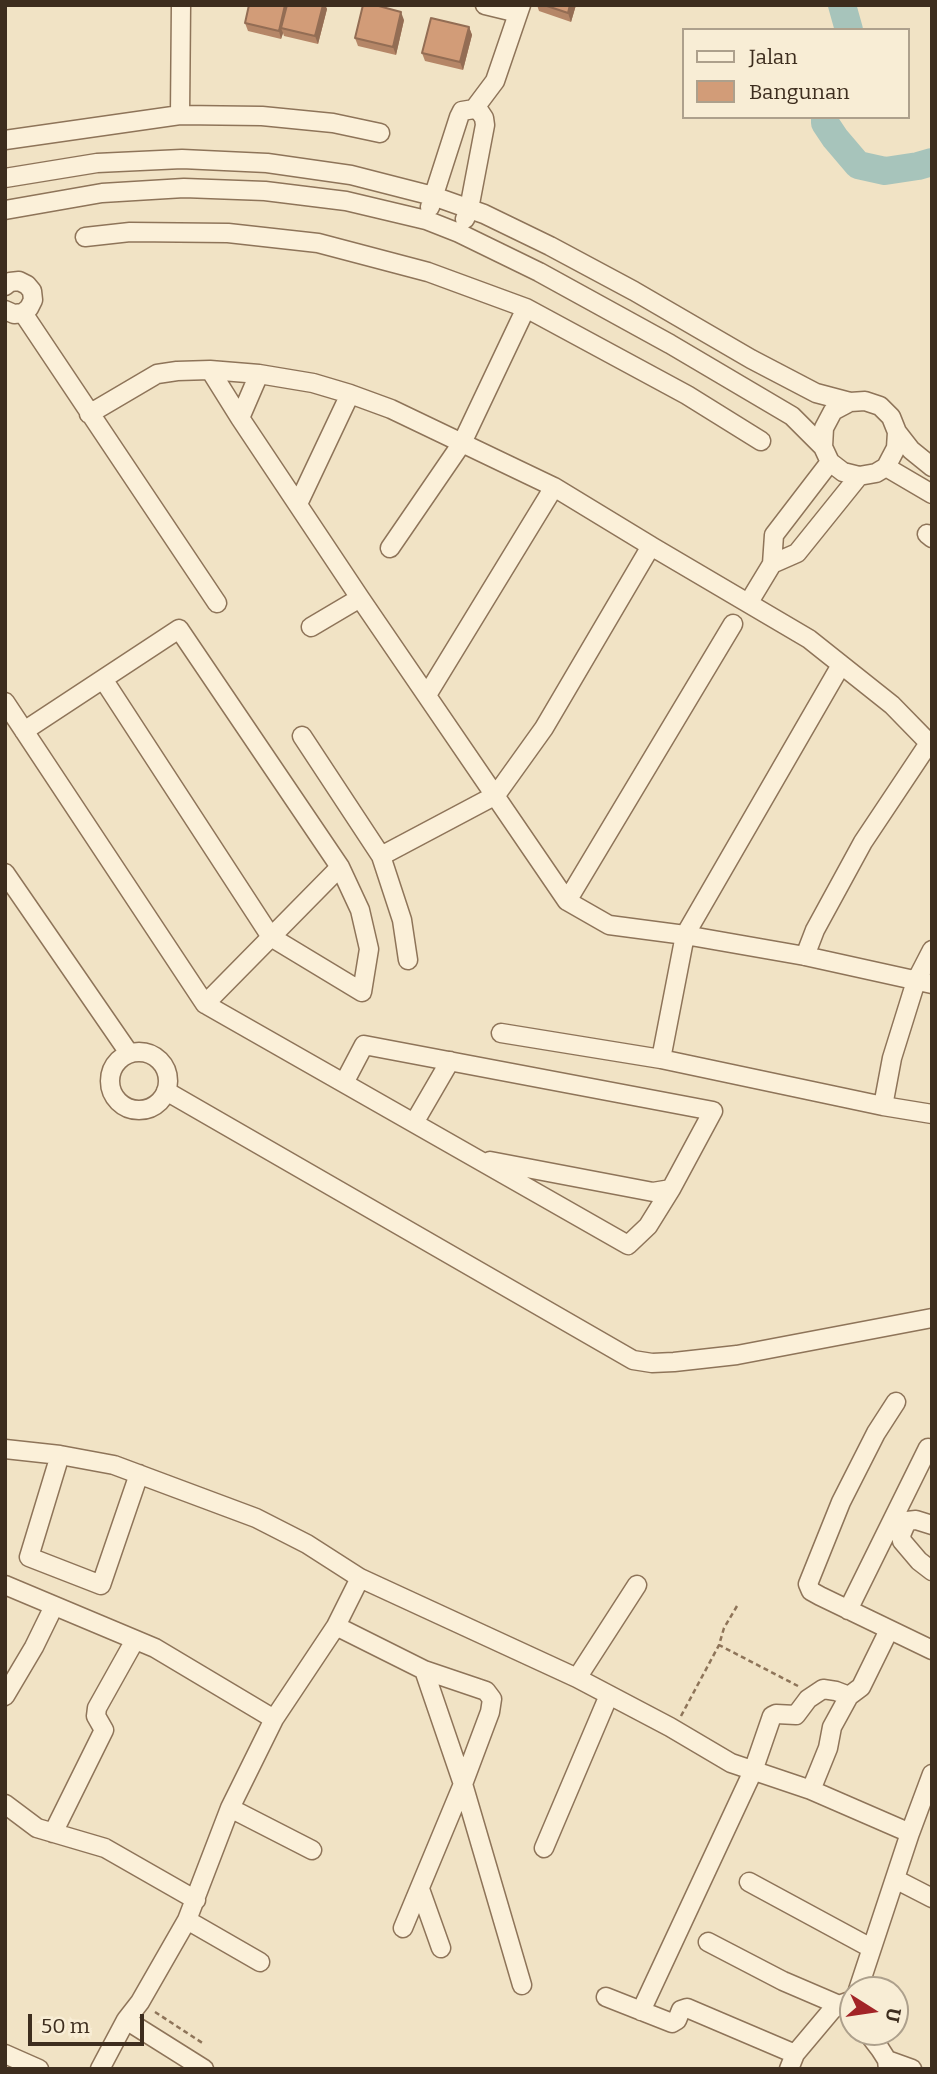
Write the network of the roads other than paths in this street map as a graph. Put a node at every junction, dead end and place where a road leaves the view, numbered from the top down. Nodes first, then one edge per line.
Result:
1 (181, 5) edge
2 (485, 5) edge
3 (520, 9) edge
4 (474, 109) junction
5 (180, 115) junction
6 (380, 133) dead end
7 (5, 140) edge
8 (5, 178) edge
9 (433, 196) junction
10 (469, 209) junction
11 (5, 210) edge
12 (426, 220) junction
13 (459, 233) junction
14 (85, 237) dead end
15 (5, 286) edge
16 (526, 307) junction
17 (14, 311) edge
18 (210, 370) junction
19 (259, 374) junction
20 (350, 394) junction
21 (850, 402) junction
22 (89, 414) junction
23 (240, 418) junction
24 (897, 432) junction
25 (761, 441) dead end
26 (462, 443) junction
27 (827, 454) junction
28 (886, 467) junction
29 (932, 467) edge
30 (859, 476) junction
31 (554, 487) junction
32 (932, 494) edge
33 (299, 504) junction
34 (651, 546) junction
35 (390, 548) dead end
36 (772, 564) junction
37 (360, 598) junction
38 (217, 603) dead end
39 (749, 603) junction
40 (733, 624) dead end
41 (311, 627) dead end
42 (841, 665) junction
43 (103, 679) junction
44 (427, 695) junction
45 (12, 718) edge
46 (302, 736) dead end
47 (930, 745) edge
48 (496, 795) junction
49 (381, 856) junction
50 (340, 867) junction
51 (5, 873) edge
52 (567, 901) junction
53 (685, 935) junction
54 (271, 937) junction
55 (932, 950) edge
56 (805, 956) junction
57 (408, 960) dead end
58 (924, 983) edge
59 (205, 1004) junction
60 (501, 1033) dead end
61 (129, 1053) junction
62 (661, 1059) junction
63 (450, 1061) junction
64 (344, 1083) junction
65 (166, 1091) junction
66 (883, 1106) junction
67 (932, 1114) edge
68 (414, 1123) junction
69 (475, 1158) junction
70 (671, 1189) junction
71 (932, 1318) edge
72 (896, 1402) dead end
73 (928, 1448) dead end
74 (5, 1449) edge
75 (60, 1455) junction
76 (139, 1474) junction
77 (932, 1525) edge
78 (932, 1571) edge
79 (360, 1578) junction
80 (5, 1585) edge
81 (637, 1585) dead end
82 (54, 1606) junction
83 (848, 1610) junction
84 (335, 1626) junction
85 (889, 1630) junction
86 (135, 1640) junction
87 (932, 1650) edge
88 (424, 1670) junction
89 (577, 1678) junction
90 (609, 1695) junction
91 (5, 1696) edge
92 (849, 1696) junction
93 (274, 1719) junction
94 (753, 1771) junction
95 (932, 1774) edge
96 (463, 1784) junction
97 (811, 1790) junction
98 (5, 1804) edge
99 (230, 1808) junction
100 (53, 1833) junction
101 (910, 1833) junction
102 (544, 1848) dead end
103 (312, 1850) dead end
104 (895, 1879) junction
105 (749, 1882) dead end
106 (420, 1889) junction
107 (932, 1898) edge
108 (196, 1900) junction
109 (187, 1920) junction
110 (403, 1928) dead end
111 (708, 1942) dead end
112 (441, 1948) dead end
113 (871, 1948) junction
114 (260, 1962) dead end
115 (862, 1976) edge
116 (522, 1985) dead end
117 (606, 1997) dead end
118 (839, 2000) edge
119 (839, 2006) edge
120 (641, 2011) junction
121 (126, 2020) junction
122 (876, 2046) edge
123 (5, 2054) edge
124 (887, 2064) edge
125 (791, 2065) edge
126 (39, 2069) edge
127 (100, 2069) edge
128 (204, 2069) edge
129 (912, 2069) edge

1 - 5 street
2 - 3 street
3 - 4 street
4 - 9 street
4 - 10 street
5 - 6 street
5 - 7 street
8 - 9 street
9 - 10 street
9 - 12 street
10 - 13 street
10 - 21 street
11 - 12 street
12 - 13 street
13 - 27 street
14 - 16 street
15 - 17 street
16 - 25 street
16 - 26 street
17 - 22 street
18 - 19 street
18 - 22 street
18 - 23 street
19 - 20 street
19 - 23 street
20 - 26 street
20 - 33 street
21 - 24 street
21 - 27 street
22 - 38 street
23 - 33 street
24 - 28 street
24 - 29 street
26 - 31 street
26 - 35 street
27 - 30 street
27 - 36 street
28 - 30 street
28 - 32 street
30 - 36 street
31 - 34 street
31 - 44 street
33 - 37 street
34 - 39 street
34 - 48 street
36 - 39 street
37 - 41 street
37 - 44 street
39 - 42 street
40 - 52 street
42 - 47 street
42 - 53 street
43 - 45 street
43 - 50 street
43 - 54 street
44 - 48 street
45 - 59 street
46 - 49 street
47 - 56 street
48 - 49 street
48 - 52 street
49 - 57 street
50 - 54 street
50 - 54 street
51 - 61 street
52 - 53 street
53 - 56 street
53 - 62 street
54 - 59 street
55 - 58 street
56 - 58 street
58 - 66 street
59 - 64 street
60 - 62 street
61 - 65 street
61 - 65 street
62 - 66 street
63 - 64 street
63 - 68 street
63 - 70 street
64 - 68 street
65 - 71 street
66 - 67 street
68 - 69 street
69 - 70 street
69 - 70 street
72 - 83 street
73 - 83 street
74 - 75 street
75 - 76 street
75 - 76 street
76 - 79 street
77 - 78 street
79 - 84 street
79 - 89 street
80 - 82 street
81 - 89 street
82 - 86 street
82 - 91 street
83 - 85 street
84 - 88 street
84 - 93 street
85 - 87 street
85 - 92 street
86 - 93 street
86 - 100 street
88 - 96 street
88 - 96 street
89 - 90 street
90 - 94 street
90 - 102 street
92 - 94 street
92 - 97 street
93 - 99 street
94 - 97 street
94 - 120 street
95 - 101 street
96 - 106 street
96 - 116 street
97 - 101 street
98 - 100 street
99 - 103 street
99 - 108 street
100 - 108 street
101 - 104 street
104 - 107 street
104 - 113 street
105 - 113 street
106 - 110 street
106 - 112 street
108 - 109 street
109 - 114 street
109 - 121 street
111 - 118 street
113 - 115 street
117 - 120 street
119 - 125 street
120 - 125 street
121 - 127 street
121 - 128 street
122 - 124 street
123 - 126 street
124 - 129 street

